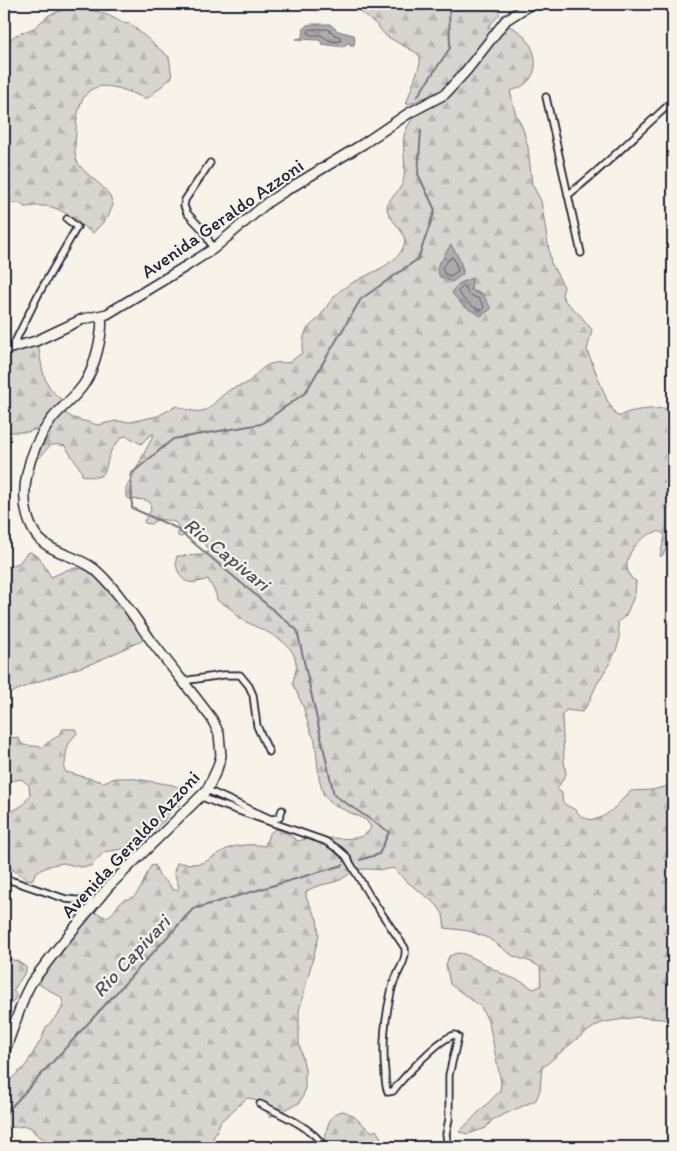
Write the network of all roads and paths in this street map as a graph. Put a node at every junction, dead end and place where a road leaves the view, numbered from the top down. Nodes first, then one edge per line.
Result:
1 (531, 4) edge
2 (546, 97) dead end
3 (673, 101) edge
4 (210, 163) dead end
5 (568, 195) junction
6 (67, 219) dead end
7 (213, 249) junction
8 (581, 253) dead end
9 (101, 316) junction
10 (7, 350) edge
11 (183, 681) junction
12 (270, 752) dead end
13 (204, 793) junction
14 (282, 810) dead end
15 (4, 878) edge
16 (95, 902) junction
17 (4, 1053) edge
18 (260, 1104) dead end
19 (324, 1147) edge
20 (448, 1147) edge

1 - 7 street, Avenida Geraldo Azzoni
2 - 5 street
3 - 5 street
4 - 7 street
5 - 8 street
6 - 10 street
7 - 9 street, Avenida Geraldo Azzoni
9 - 10 street
9 - 11 street, Avenida Geraldo Azzoni
11 - 12 street
11 - 13 street, Avenida Geraldo Azzoni
13 - 14 street
13 - 16 street, Avenida Geraldo Azzoni
13 - 20 street
15 - 16 street
16 - 17 street, Avenida Geraldo Azzoni
18 - 19 street

